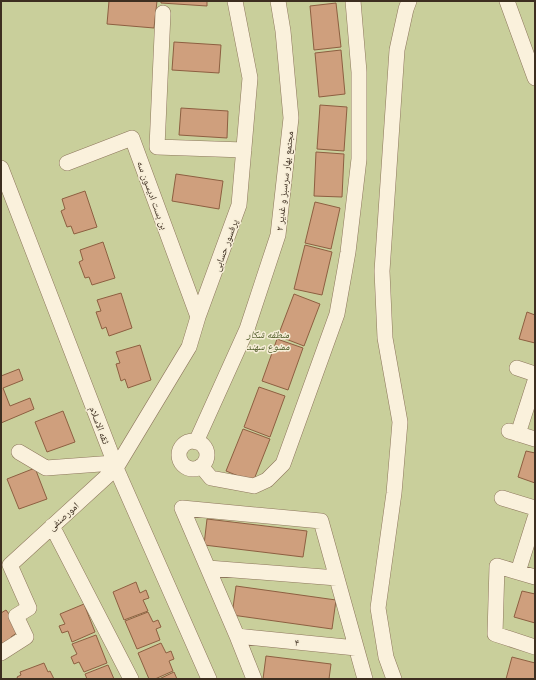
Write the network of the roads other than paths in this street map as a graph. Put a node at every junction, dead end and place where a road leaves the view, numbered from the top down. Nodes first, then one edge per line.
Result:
1 (235, 1) edge
2 (278, 1) edge
3 (353, 1) edge
4 (409, 1) edge
5 (506, 1) edge
6 (163, 12) dead end
7 (535, 78) edge
8 (244, 150) junction
9 (67, 163) dead end
10 (1, 168) edge
11 (198, 317) junction
12 (517, 368) dead end
13 (535, 374) edge
14 (535, 381) edge
15 (535, 439) edge
16 (196, 442) junction
17 (19, 452) dead end
18 (115, 465) junction
19 (201, 466) junction
20 (502, 498) dead end
21 (535, 508) edge
22 (535, 518) edge
23 (52, 526) junction
24 (208, 568) junction
25 (518, 572) junction
26 (535, 577) edge
27 (337, 578) junction
28 (237, 636) junction
29 (535, 647) edge
30 (356, 648) junction
31 (1, 653) edge
32 (131, 679) edge
33 (209, 679) edge
34 (254, 679) edge
35 (365, 679) edge
36 (394, 679) edge

1 - 8 street, پرفسور حسابی
2 - 16 street, مجتمع بهار سرسبز و غدیر ۲
3 - 19 street
4 - 36 street
5 - 7 street
6 - 8 street
8 - 11 street, پرفسور حسابی
9 - 11 street, بن بست ادیسون سه
10 - 18 street, ثقه الاسلام
11 - 18 street, پرفسور حسابی
12 - 13 street
14 - 15 street
16 - 19 street
16 - 19 street
17 - 18 street
18 - 23 street, امورصنفی
18 - 33 street, ثقه الاسلام
20 - 21 street
22 - 25 street
23 - 31 street, امورصنفی
23 - 32 street
24 - 27 street
24 - 27 street
24 - 28 street
25 - 26 street
25 - 29 street
27 - 30 street
28 - 30 street, ۴
28 - 34 street
30 - 35 street

